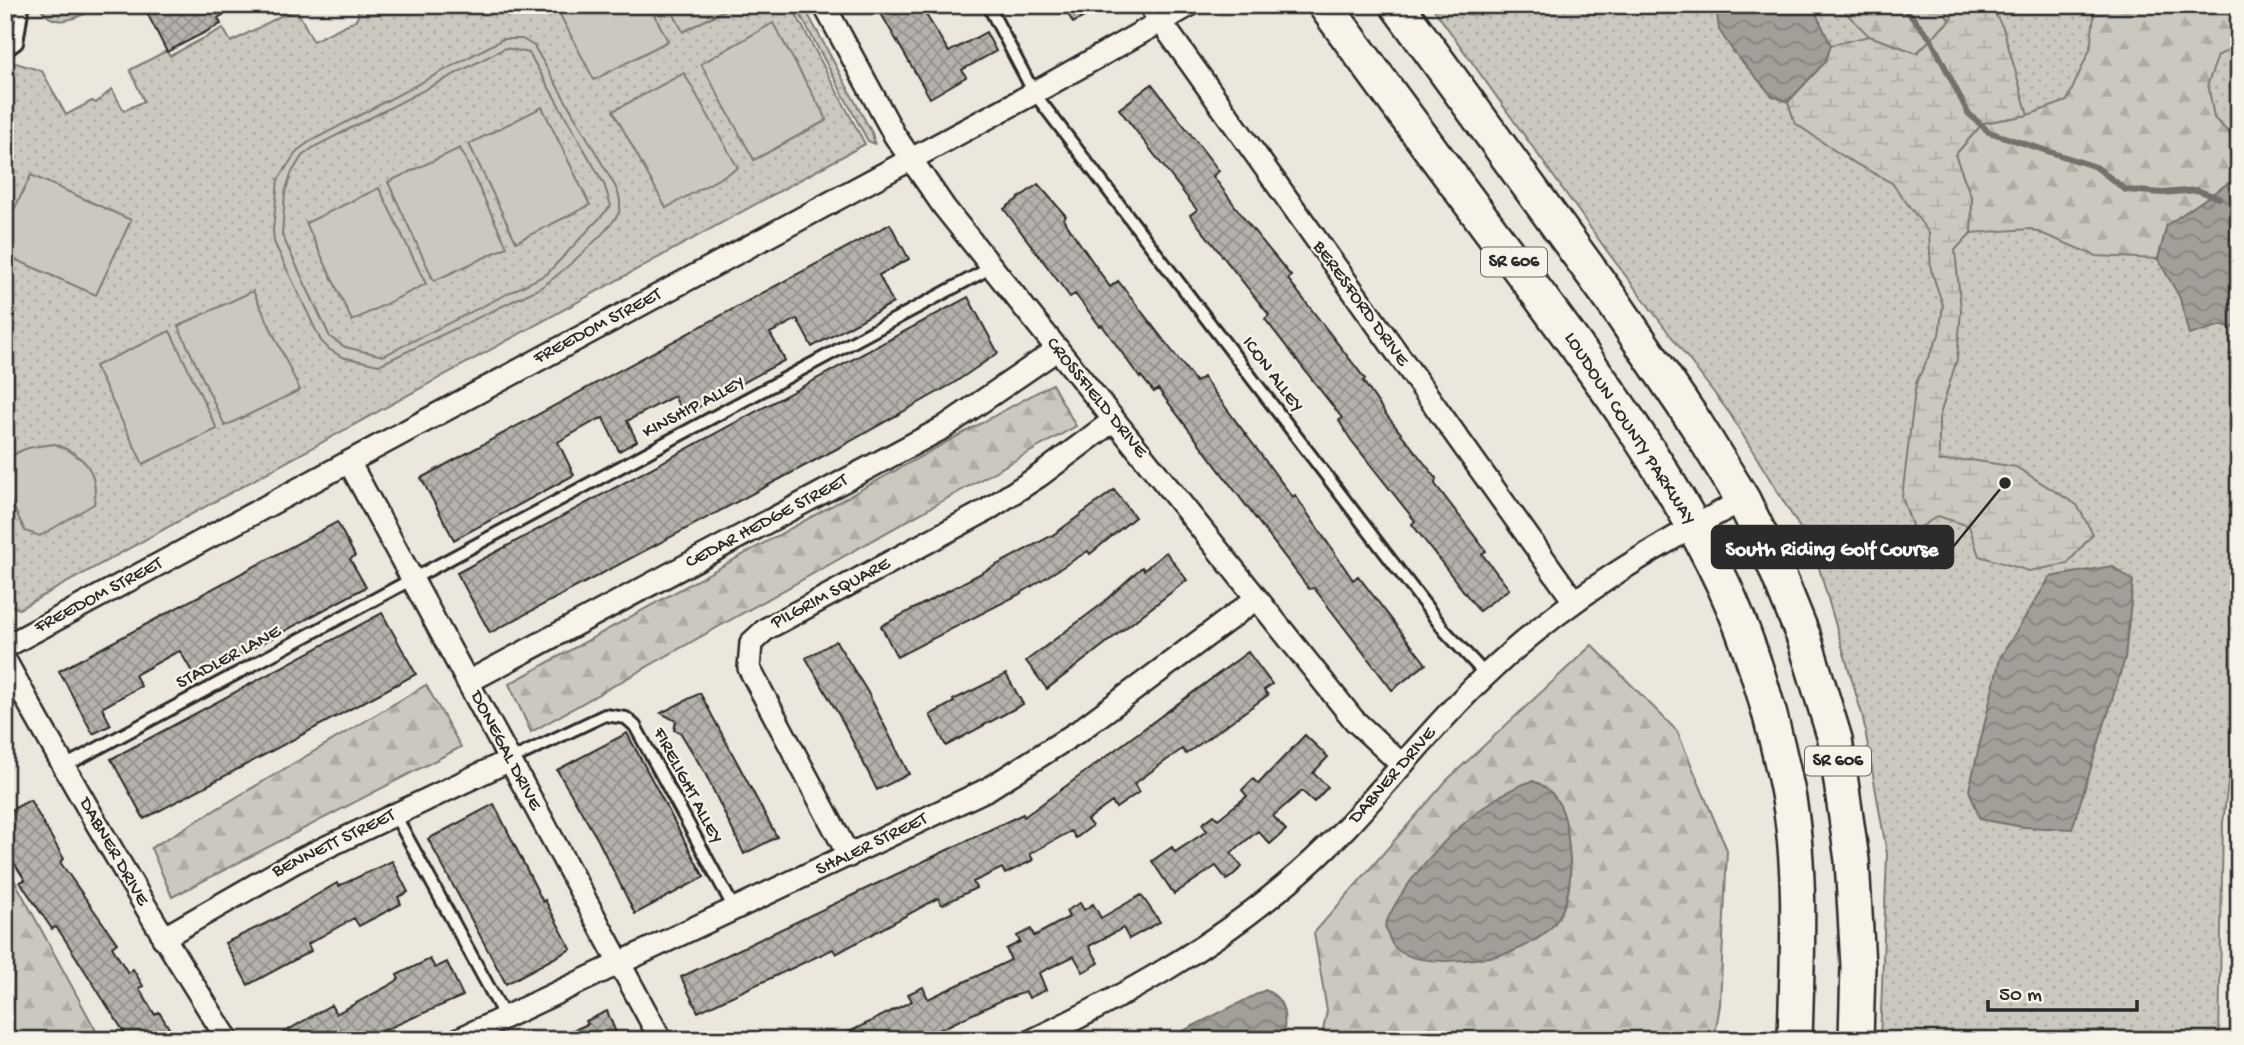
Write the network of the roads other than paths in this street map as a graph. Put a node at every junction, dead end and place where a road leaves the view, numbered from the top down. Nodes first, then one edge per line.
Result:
1 (23, 5) edge
2 (824, 5) edge
3 (988, 5) edge
4 (1149, 5) edge
5 (1190, 5) edge
6 (1325, 5) edge
7 (1397, 5) edge
8 (1160, 24) junction
9 (5, 52) edge
10 (1034, 93) junction
11 (910, 160) junction
12 (992, 267) junction
13 (1058, 349) junction
14 (1114, 420) junction
15 (349, 462) junction
16 (1743, 500) junction
17 (1693, 526) junction
18 (412, 579) junction
19 (1256, 599) junction
20 (1574, 601) junction
21 (5, 647) edge
22 (5, 660) edge
23 (1486, 675) junction
24 (468, 682) junction
25 (510, 760) junction
26 (1402, 765) junction
27 (63, 767) junction
28 (395, 814) junction
29 (849, 856) junction
30 (735, 910) junction
31 (163, 938) junction
32 (620, 963) junction
33 (505, 1017) junction
34 (228, 1040) edge
35 (457, 1040) edge
36 (661, 1040) edge
37 (1033, 1040) edge
38 (1795, 1040) edge
39 (1856, 1040) edge

1 - 9 lane
2 - 11 street, CROSSFIELD DRIVE
3 - 10 lane, ICON ALLEY
4 - 8 street, BERESFORD DRIVE
5 - 8 street, FREEDOM STREET
6 - 17 main road, LOUDOUN COUNTY PARKWAY / SR 606
7 - 16 main road, SR 606
8 - 10 street, FREEDOM STREET
8 - 20 street, BERESFORD DRIVE
10 - 11 street, FREEDOM STREET
10 - 23 lane, ICON ALLEY
11 - 12 street, CROSSFIELD DRIVE
11 - 15 street, FREEDOM STREET
12 - 13 street, CROSSFIELD DRIVE
12 - 18 lane, KINSHIP ALLEY
13 - 14 street, CROSSFIELD DRIVE
13 - 24 street, CEDAR HEDGE STREET
14 - 19 street, CROSSFIELD DRIVE
14 - 29 street, PILGRIM SQUARE
15 - 18 street, DONEGAL DRIVE
15 - 21 street, FREEDOM STREET
16 - 17 street, DABNER DRIVE
16 - 39 main road, SR 606
17 - 20 street, DABNER DRIVE
17 - 38 main road, LOUDOUN COUNTY PARKWAY / SR 606
18 - 24 street, DONEGAL DRIVE
18 - 27 lane, STADLER LANE
19 - 26 street, CROSSFIELD DRIVE
19 - 29 street, SHALER STREET
20 - 23 street, DABNER DRIVE
22 - 27 street, DABNER DRIVE
23 - 26 street, DABNER DRIVE
24 - 25 street, DONEGAL DRIVE
25 - 28 street, BENNETT STREET
25 - 30 lane, FIRELIGHT ALLEY
25 - 32 street, DONEGAL DRIVE
26 - 37 street, DABNER DRIVE
27 - 31 street, DABNER DRIVE
28 - 31 street, BENNETT STREET
28 - 33 lane
29 - 30 street, SHALER STREET
30 - 32 street, SHALER STREET
31 - 34 street, DABNER DRIVE
32 - 33 street, SHALER STREET
32 - 36 street, DONEGAL DRIVE
33 - 35 street, SHALER STREET

